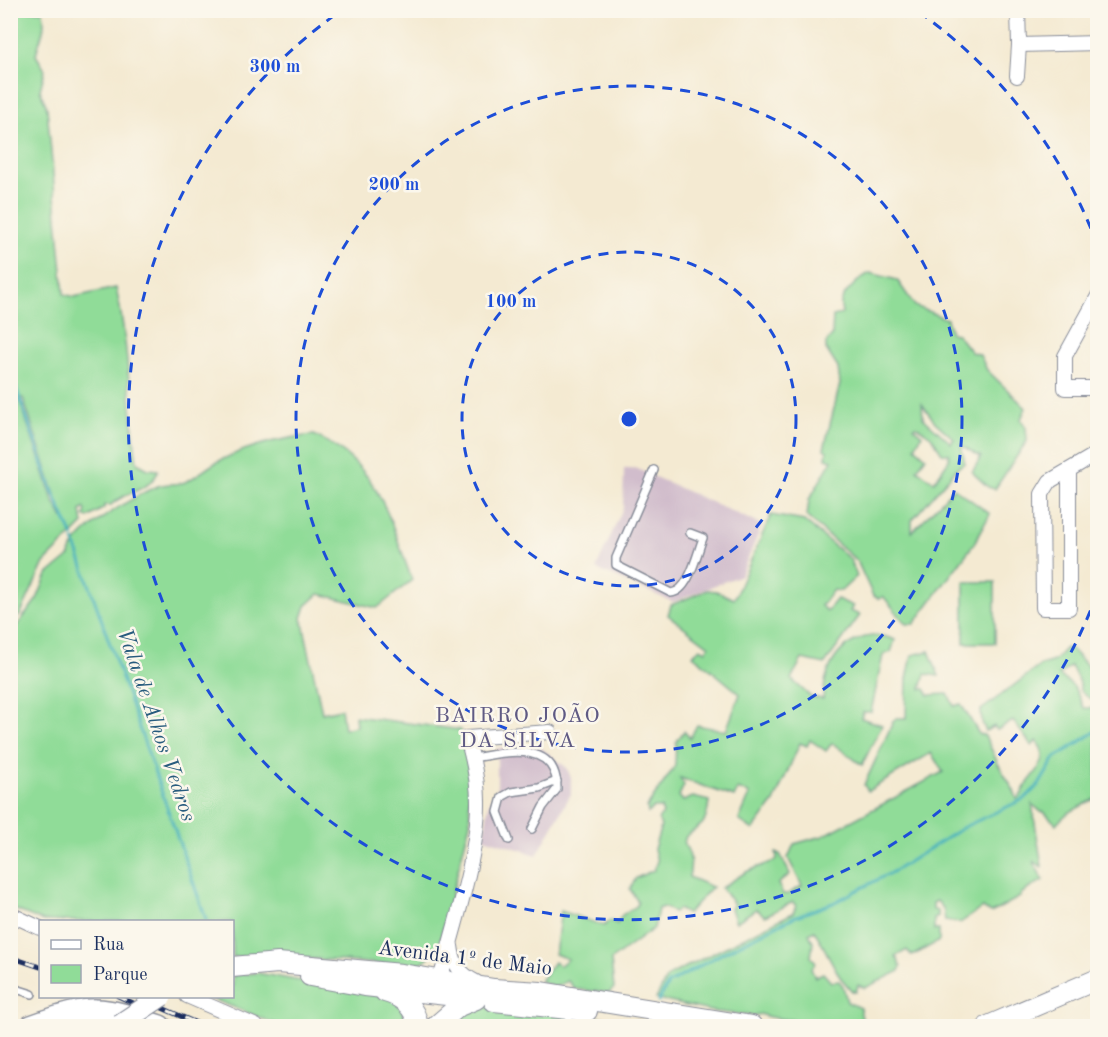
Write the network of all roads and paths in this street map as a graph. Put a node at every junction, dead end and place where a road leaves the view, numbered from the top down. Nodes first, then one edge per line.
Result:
1 (1018, 10) edge
2 (1098, 44) edge
3 (1019, 45) junction
4 (1017, 76) dead end
5 (1098, 296) edge
6 (1098, 388) edge
7 (1098, 453) edge
8 (654, 470) dead end
9 (1069, 470) junction
10 (690, 533) dead end
11 (550, 732) dead end
12 (473, 758) junction
13 (557, 781) junction
14 (532, 829) dead end
15 (509, 840) dead end
16 (10, 914) edge
17 (39, 928) edge
18 (451, 938) junction
19 (236, 966) edge
20 (1098, 979) edge
21 (365, 986) junction
22 (10, 987) edge
23 (438, 987) junction
24 (32, 994) dead end
25 (485, 994) junction
26 (159, 998) edge
27 (192, 998) edge
28 (229, 1014) junction
29 (118, 1025) edge
30 (31, 1026) edge
31 (160, 1026) edge
32 (256, 1026) edge
33 (263, 1026) edge
34 (428, 1026) edge
35 (752, 1026) edge
36 (988, 1026) edge

1 - 3 street
2 - 3 street
3 - 4 street
5 - 6 street
7 - 9 street
8 - 10 lane
9 - 9 street
11 - 12 street
12 - 13 lane
12 - 18 street
13 - 14 lane
13 - 15 lane
16 - 17 street
18 - 23 street
18 - 25 street
19 - 21 main road, Avenida 1º de Maio
19 - 23 main road, Avenida 1º de Maio
20 - 36 main road
21 - 23 main road, Avenida 1º de Maio
21 - 34 main road
22 - 24 lane
23 - 25 main road, Avenida 1º de Maio
23 - 34 main road
25 - 34 main road
25 - 35 main road, Avenida 1º de Maio
26 - 29 main road, bridge
27 - 28 street
28 - 32 street
28 - 33 street
30 - 31 main road

